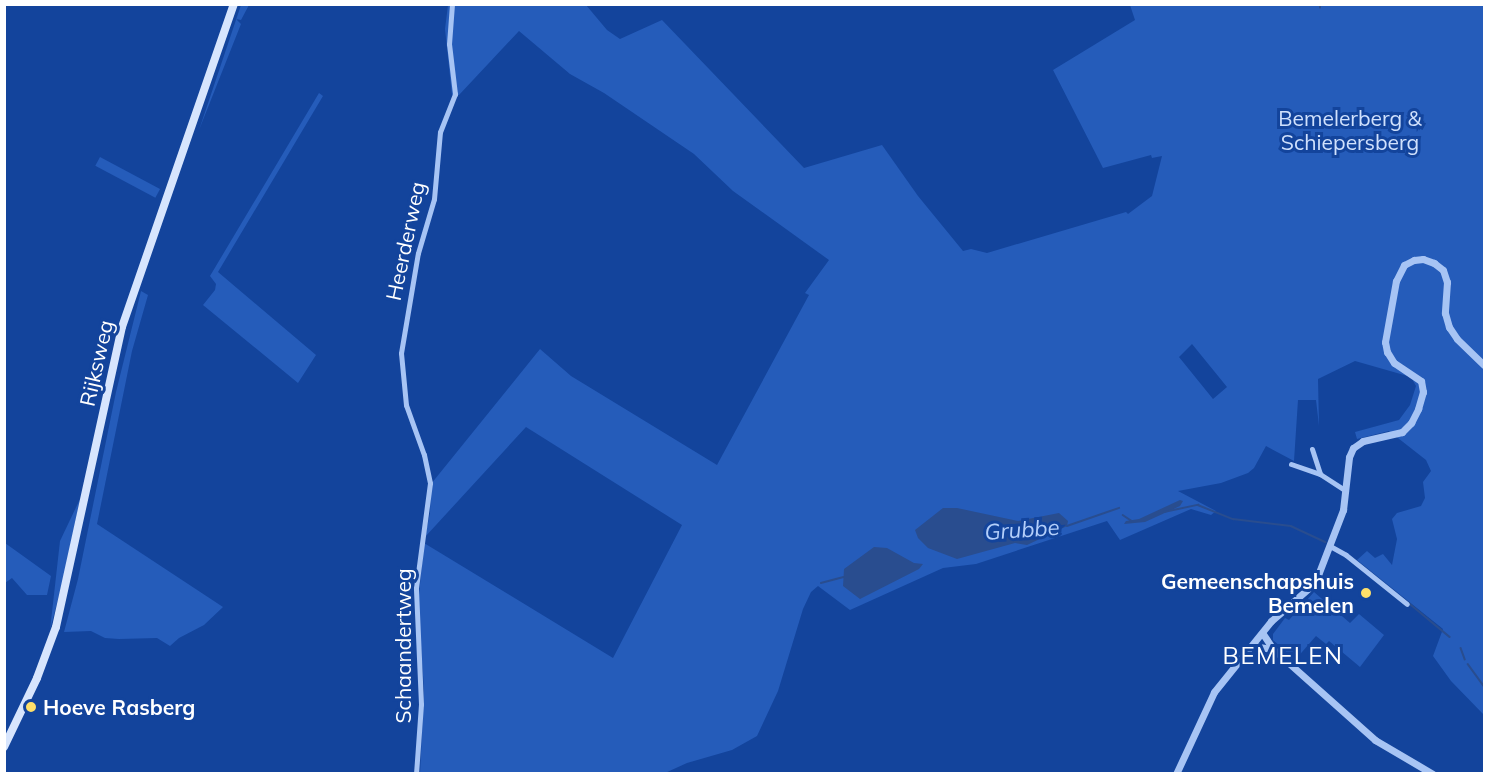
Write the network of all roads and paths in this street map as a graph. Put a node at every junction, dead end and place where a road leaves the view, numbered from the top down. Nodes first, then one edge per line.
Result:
1 (234, 4) edge
2 (452, 4) edge
3 (1485, 365) edge
4 (1312, 449) dead end
5 (1291, 464) dead end
6 (1320, 474) junction
7 (430, 483) joint
8 (1346, 491) junction
9 (1330, 546) junction
10 (1407, 604) dead end
11 (1263, 634) junction
12 (1253, 646) junction
13 (1273, 649) junction
14 (4, 747) edge
15 (1432, 773) edge
16 (416, 774) edge
17 (1176, 774) edge

1 - 14 main road, Rijksweg
2 - 7 street, Heerderweg
3 - 8 street
4 - 6 street
5 - 6 street
6 - 8 street
7 - 16 street, Schaandertweg
8 - 9 street
9 - 10 street
9 - 11 street
11 - 12 street
11 - 13 street
12 - 13 street
12 - 17 street
13 - 15 street

